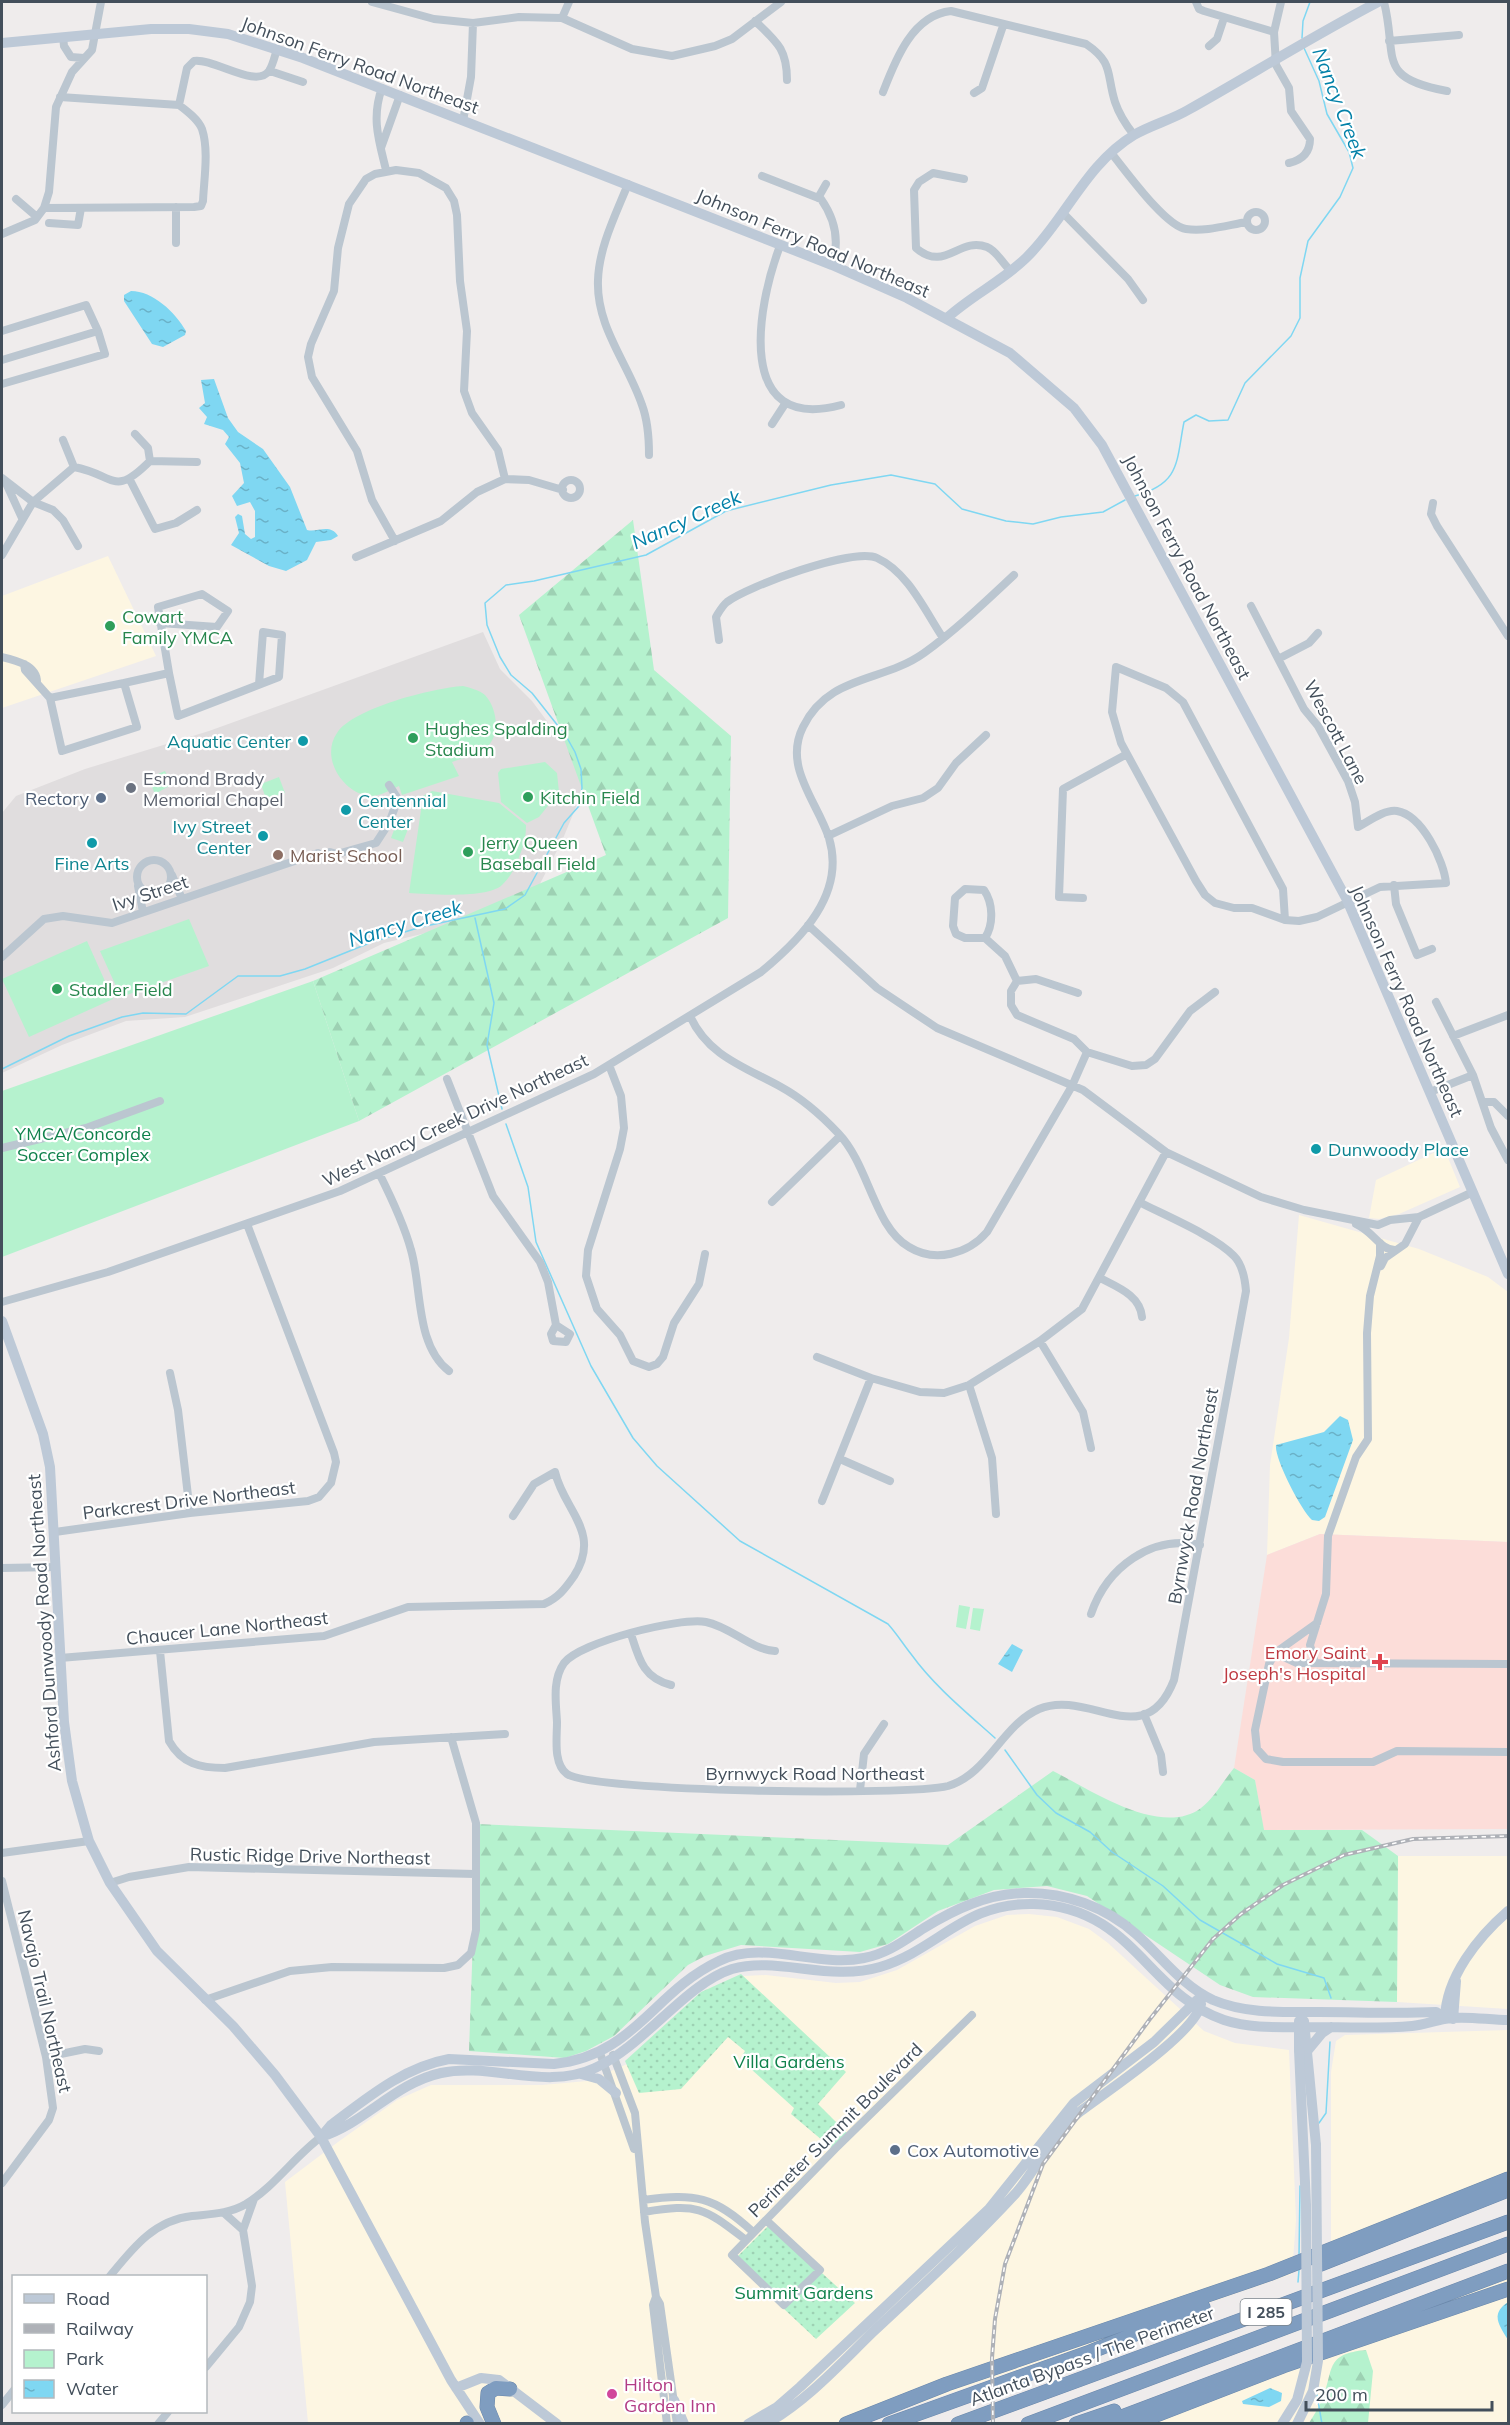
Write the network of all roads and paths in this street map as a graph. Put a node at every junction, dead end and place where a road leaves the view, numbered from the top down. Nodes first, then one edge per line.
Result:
1 (101, 2) edge
2 (372, 2) edge
3 (569, 2) edge
4 (781, 2) edge
5 (1196, 2) edge
6 (1281, 2) edge
7 (1378, 2) edge
8 (1384, 2) edge
9 (387, 4) edge
10 (562, 18) junction
11 (1224, 18) junction
12 (755, 21) junction
13 (473, 23) junction
14 (1003, 26) junction
15 (1274, 32) junction
16 (93, 34) junction
17 (1459, 35) dead end
18 (63, 37) junction
19 (1389, 41) junction
20 (2, 44) edge
21 (1209, 46) dead end
22 (277, 49) junction
23 (71, 57) junction
24 (84, 58) junction
25 (1275, 58) junction
26 (270, 71) junction
27 (72, 72) junction
28 (787, 80) dead end
29 (303, 82) dead end
30 (382, 88) junction
31 (1447, 91) dead end
32 (883, 92) dead end
33 (974, 93) dead end
34 (400, 96) junction
35 (60, 97) junction
36 (179, 105) junction
37 (463, 121) junction
38 (1134, 135) junction
39 (381, 148) junction
40 (1112, 154) junction
41 (1289, 164) dead end
42 (386, 170) junction
43 (762, 176) dead end
44 (964, 178) dead end
45 (628, 184) junction
46 (826, 184) dead end
47 (818, 198) junction
48 (16, 199) dead end
49 (176, 207) junction
50 (44, 208) junction
51 (81, 208) junction
52 (1063, 213) junction
53 (37, 217) junction
54 (1247, 222) dead end
55 (49, 223) dead end
56 (2, 234) edge
57 (176, 243) dead end
58 (780, 246) junction
59 (832, 265) junction
60 (1010, 270) junction
61 (1143, 300) dead end
62 (947, 318) junction
63 (2, 331) edge
64 (98, 331) junction
65 (2, 360) edge
66 (2, 384) edge
67 (785, 404) junction
68 (841, 405) dead end
69 (772, 424) dead end
70 (135, 434) dead end
71 (63, 440) dead end
72 (649, 455) dead end
73 (150, 461) junction
74 (197, 462) dead end
75 (74, 467) junction
76 (505, 478) junction
77 (3, 479) edge
78 (130, 480) junction
79 (563, 490) dead end
80 (33, 501) junction
81 (1433, 503) dead end
82 (197, 510) dead end
83 (22, 518) junction
84 (395, 541) junction
85 (78, 546) dead end
86 (2, 555) edge
87 (356, 557) dead end
88 (1014, 575) dead end
89 (1251, 606) dead end
90 (160, 623) junction
91 (1318, 633) dead end
92 (1509, 636) edge
93 (943, 639) junction
94 (719, 640) dead end
95 (2, 657) edge
96 (1280, 658) junction
97 (169, 673) junction
98 (124, 683) junction
99 (259, 684) junction
100 (50, 698) junction
101 (986, 735) dead end
102 (1127, 754) junction
103 (389, 785) dead end
104 (828, 836) junction
105 (330, 852) dead end
106 (318, 853) dead end
107 (170, 872) junction
108 (138, 884) junction
109 (1394, 885) junction
110 (1083, 898) dead end
111 (182, 899) junction
112 (1347, 900) junction
113 (143, 912) junction
114 (1285, 920) junction
115 (808, 925) junction
116 (985, 938) junction
117 (1432, 949) dead end
118 (2, 957) edge
119 (1017, 981) junction
120 (1215, 992) dead end
121 (1078, 993) dead end
122 (1436, 1002) dead end
123 (690, 1016) junction
124 (1509, 1016) edge
125 (1453, 1036) junction
126 (1087, 1052) junction
127 (609, 1065) junction
128 (1473, 1075) junction
129 (447, 1078) dead end
130 (1072, 1086) junction
131 (1430, 1092) junction
132 (160, 1101) dead end
133 (1484, 1102) junction
134 (1509, 1116) edge
135 (468, 1132) junction
136 (840, 1136) junction
137 (2, 1148) edge
138 (1166, 1152) junction
139 (1509, 1160) edge
140 (379, 1173) junction
141 (1473, 1192) junction
142 (772, 1202) dead end
143 (1139, 1202) junction
144 (1419, 1217) junction
145 (1343, 1218) junction
146 (247, 1224) junction
147 (1380, 1224) junction
148 (1379, 1241) junction
149 (1395, 1250) junction
150 (705, 1254) dead end
151 (1509, 1274) edge
152 (1100, 1278) junction
153 (1375, 1278) junction
154 (2, 1302) edge
155 (1142, 1317) dead end
156 (2, 1321) edge
157 (556, 1325) dead end
158 (1040, 1341) junction
159 (817, 1357) dead end
160 (449, 1371) dead end
161 (170, 1373) dead end
162 (871, 1378) junction
163 (969, 1385) junction
164 (1091, 1448) dead end
165 (840, 1459) junction
166 (890, 1481) dead end
167 (822, 1501) dead end
168 (190, 1513) junction
169 (996, 1514) dead end
170 (513, 1516) dead end
171 (55, 1532) junction
172 (1200, 1545) junction
173 (56, 1567) junction
174 (2, 1568) edge
175 (1091, 1614) dead end
176 (1317, 1623) junction
177 (631, 1634) junction
178 (160, 1651) junction
179 (775, 1651) dead end
180 (1275, 1653) junction
181 (60, 1658) junction
182 (1315, 1663) junction
183 (1509, 1664) edge
184 (671, 1685) dead end
185 (1144, 1714) junction
186 (884, 1724) dead end
187 (505, 1734) dead end
188 (451, 1737) junction
189 (1509, 1752) edge
190 (1163, 1772) dead end
191 (860, 1790) junction
192 (89, 1841) junction
193 (2, 1853) edge
194 (475, 1874) junction
195 (2, 1881) edge
196 (110, 1883) junction
197 (1509, 1911) edge
198 (1203, 1995) junction
199 (205, 2000) junction
200 (1196, 2007) junction
201 (1302, 2012) junction
202 (972, 2015) dead end
203 (1449, 2019) junction
204 (1509, 2020) edge
205 (1302, 2027) junction
206 (1332, 2027) junction
207 (1304, 2050) junction
208 (99, 2051) dead end
209 (607, 2056) junction
210 (46, 2057) junction
211 (578, 2074) junction
212 (616, 2093) junction
213 (321, 2137) junction
214 (639, 2164) junction
215 (5, 2172) edge
216 (1509, 2179) edge
217 (2, 2183) edge
218 (1509, 2189) edge
219 (254, 2199) junction
220 (643, 2200) junction
221 (644, 2212) junction
222 (224, 2213) junction
223 (1509, 2213) edge
224 (766, 2220) junction
225 (1509, 2222) edge
226 (243, 2230) junction
227 (753, 2232) junction
228 (746, 2241) junction
229 (1451, 2243) junction
230 (1509, 2244) edge
231 (1509, 2271) edge
232 (112, 2275) edge
233 (1509, 2289) edge
234 (656, 2297) junction
235 (1203, 2307) junction
236 (668, 2358) junction
237 (659, 2361) junction
238 (207, 2366) edge
239 (1205, 2384) junction
240 (456, 2388) junction
241 (510, 2389) junction
242 (12, 2392) edge
243 (674, 2400) junction
244 (2, 2404) edge
245 (868, 2414) junction
246 (1055, 2414) junction
247 (764, 2420) edge
248 (471, 2423) edge
249 (494, 2424) edge
250 (556, 2424) edge
251 (667, 2424) edge
252 (676, 2424) edge
253 (684, 2424) edge
254 (748, 2424) edge
255 (846, 2424) edge
256 (889, 2424) edge
257 (958, 2424) edge
258 (1028, 2424) edge
259 (1042, 2424) edge
260 (1076, 2424) edge
261 (1103, 2424) edge
262 (1133, 2424) edge
263 (1282, 2424) edge
264 (1297, 2424) edge

1 - 16 street
2 - 9 street
3 - 10 street
4 - 12 street
5 - 11 street
6 - 15 street
7 - 25 main road
8 - 19 street
9 - 13 street
10 - 12 street
10 - 13 street
11 - 15 street
11 - 21 street
12 - 28 street
13 - 37 street
14 - 32 street
14 - 33 street
14 - 38 street
15 - 25 street
16 - 18 main road, Johnson Ferry Road Northeast
16 - 22 main road, Johnson Ferry Road Northeast
16 - 24 street
17 - 19 street
18 - 20 main road, Johnson Ferry Road Northeast
18 - 23 street
19 - 31 street
22 - 26 street
22 - 30 main road, Johnson Ferry Road Northeast
23 - 24 street
23 - 27 street
24 - 27 street
25 - 38 main road
25 - 41 street
26 - 29 street
26 - 36 street
27 - 35 street
30 - 34 main road, Johnson Ferry Road Northeast
30 - 39 street
34 - 37 main road, Johnson Ferry Road Northeast
34 - 39 street
35 - 36 street
35 - 50 street
36 - 49 street
37 - 45 main road, Johnson Ferry Road Northeast
38 - 40 main road
39 - 42 street
40 - 52 main road
40 - 54 street
42 - 76 street
42 - 84 street
43 - 47 street
44 - 60 street
45 - 58 main road, Johnson Ferry Road Northeast
45 - 72 street
46 - 47 street
47 - 59 street
48 - 53 street
49 - 51 street
49 - 57 street
50 - 51 street
50 - 53 street
51 - 55 street
52 - 60 main road
52 - 61 street
53 - 56 street
58 - 59 main road, Johnson Ferry Road Northeast
58 - 67 street
59 - 62 main road, Johnson Ferry Road Northeast
60 - 62 main road
62 - 112 main road, Johnson Ferry Road Northeast
63 - 64 street
64 - 65 street
64 - 66 street
67 - 68 street
67 - 69 street
70 - 73 street
71 - 75 street
73 - 74 street
73 - 78 street
75 - 78 street
75 - 80 street
76 - 79 street
76 - 84 street
77 - 80 street
77 - 83 street
78 - 82 street
80 - 83 street
80 - 85 street
81 - 92 street
83 - 86 street
84 - 87 street
88 - 93 street, West Nancy Creek Drive Northeast
89 - 96 street, Wescott Lane
90 - 90 street
90 - 97 street
91 - 96 street
93 - 94 street
93 - 104 street, West Nancy Creek Drive Northeast
95 - 100 street
96 - 109 street, Wescott Lane
97 - 98 street
97 - 99 street
98 - 100 street
98 - 100 street
99 - 99 street
101 - 104 street
102 - 110 street
102 - 114 street
102 - 114 street
103 - 105 street
104 - 115 street, West Nancy Creek Drive Northeast
106 - 111 street, Ivy Street
107 - 108 street
107 - 108 street
107 - 111 street
108 - 113 street
109 - 112 street, Wescott Lane
109 - 117 street
111 - 113 street, Ivy Street
112 - 114 street, Wescott Lane
112 - 131 main road, Johnson Ferry Road Northeast
113 - 118 street, Ivy Street
115 - 123 street, West Nancy Creek Drive Northeast
115 - 130 street
116 - 116 street
116 - 119 street
119 - 121 street
119 - 126 street
120 - 126 street
122 - 125 street
123 - 127 street, West Nancy Creek Drive Northeast
123 - 136 street
124 - 125 street
125 - 128 street
126 - 130 street
127 - 135 street, West Nancy Creek Drive Northeast
127 - 150 street
128 - 131 street
128 - 133 street
129 - 135 street
130 - 136 street
130 - 138 street
131 - 141 main road, Johnson Ferry Road Northeast
132 - 137 street
133 - 134 street
133 - 139 street
135 - 140 street, West Nancy Creek Drive Northeast
135 - 157 street
136 - 142 street
138 - 143 street
138 - 145 street
140 - 146 street, West Nancy Creek Drive Northeast
140 - 160 street
141 - 144 street
141 - 151 main road, Johnson Ferry Road Northeast
143 - 152 street
143 - 172 street, Byrnwyck Road Northeast
144 - 147 street
144 - 149 street
145 - 147 street
145 - 148 street
146 - 154 street, West Nancy Creek Drive Northeast
146 - 168 street, Parkcrest Drive Northeast
147 - 148 street
148 - 149 street
148 - 153 street
149 - 153 street
152 - 155 street
152 - 158 street
153 - 176 street
156 - 171 main road, Ashford Dunwoody Road Northeast
158 - 163 street
158 - 164 street
159 - 162 street
161 - 168 street
162 - 163 street
162 - 165 street
163 - 169 street
165 - 166 street
165 - 167 street
168 - 171 street, Parkcrest Drive Northeast
170 - 178 street, Chaucer Lane Northeast
171 - 173 main road, Ashford Dunwoody Road Northeast
172 - 175 street
172 - 185 street, Byrnwyck Road Northeast
173 - 174 street
173 - 181 main road, Ashford Dunwoody Road Northeast
176 - 180 street
176 - 182 street
177 - 179 street, Byrnwyck Road Northeast
177 - 184 street
177 - 191 street, Byrnwyck Road Northeast
178 - 181 street, Chaucer Lane Northeast
178 - 188 street
180 - 182 street
180 - 189 street
181 - 192 main road, Ashford Dunwoody Road Northeast
182 - 183 street
185 - 190 street
185 - 191 street, Byrnwyck Road Northeast
186 - 191 street
187 - 188 street
188 - 194 street
192 - 193 street
192 - 196 main road, Ashford Dunwoody Road Northeast
194 - 196 street, Rustic Ridge Drive Northeast
194 - 199 street
195 - 210 street, Navajo Trail Northeast
196 - 199 main road, Ashford Dunwoody Road Northeast
197 - 203 main road
198 - 200 main road
198 - 201 main road
198 - 209 main road
199 - 213 main road, Ashford Dunwoody Road Northeast
200 - 205 main road
200 - 209 main road
200 - 247 main road
201 - 203 main road
201 - 205 main road
202 - 224 street, Perimeter Summit Boulevard
203 - 204 main road
203 - 206 main road
205 - 206 main road
205 - 207 main road
206 - 207 main road
207 - 263 main road, bridge
207 - 264 main road, bridge
208 - 210 street
209 - 211 main road
209 - 212 street
209 - 213 main road
209 - 214 street
210 - 215 street, Navajo Trail Northeast
211 - 212 main road
211 - 213 main road
212 - 214 street
213 - 219 street
213 - 240 main road, Ashford Dunwoody Road Northeast
214 - 220 street
215 - 217 street, Navajo Trail Northeast
216 - 245 highway
218 - 235 highway, bridge
219 - 222 street
219 - 226 street
220 - 221 street
220 - 227 street, Perimeter Summit Boulevard
221 - 228 street, Perimeter Summit Boulevard
221 - 234 street
222 - 226 street
222 - 232 street
223 - 229 highway
224 - 227 street, Perimeter Summit Boulevard
224 - 228 street
225 - 229 highway, Atlanta Bypass / The Perimeter / I 285
226 - 238 street
227 - 228 street
229 - 257 highway, Atlanta Bypass / The Perimeter / I 285
230 - 246 highway, I 285
231 - 239 highway
233 - 262 highway
234 - 236 street
234 - 237 street
235 - 245 highway
235 - 256 highway
236 - 237 street
236 - 243 street
237 - 251 street
239 - 260 highway
239 - 261 highway
240 - 241 main road
240 - 248 main road, Ashford Dunwoody Road Northeast
241 - 249 highway
241 - 250 main road
242 - 244 street
243 - 252 street
243 - 253 main road
245 - 255 highway
246 - 258 highway, I 285
246 - 259 highway
247 - 254 main road

